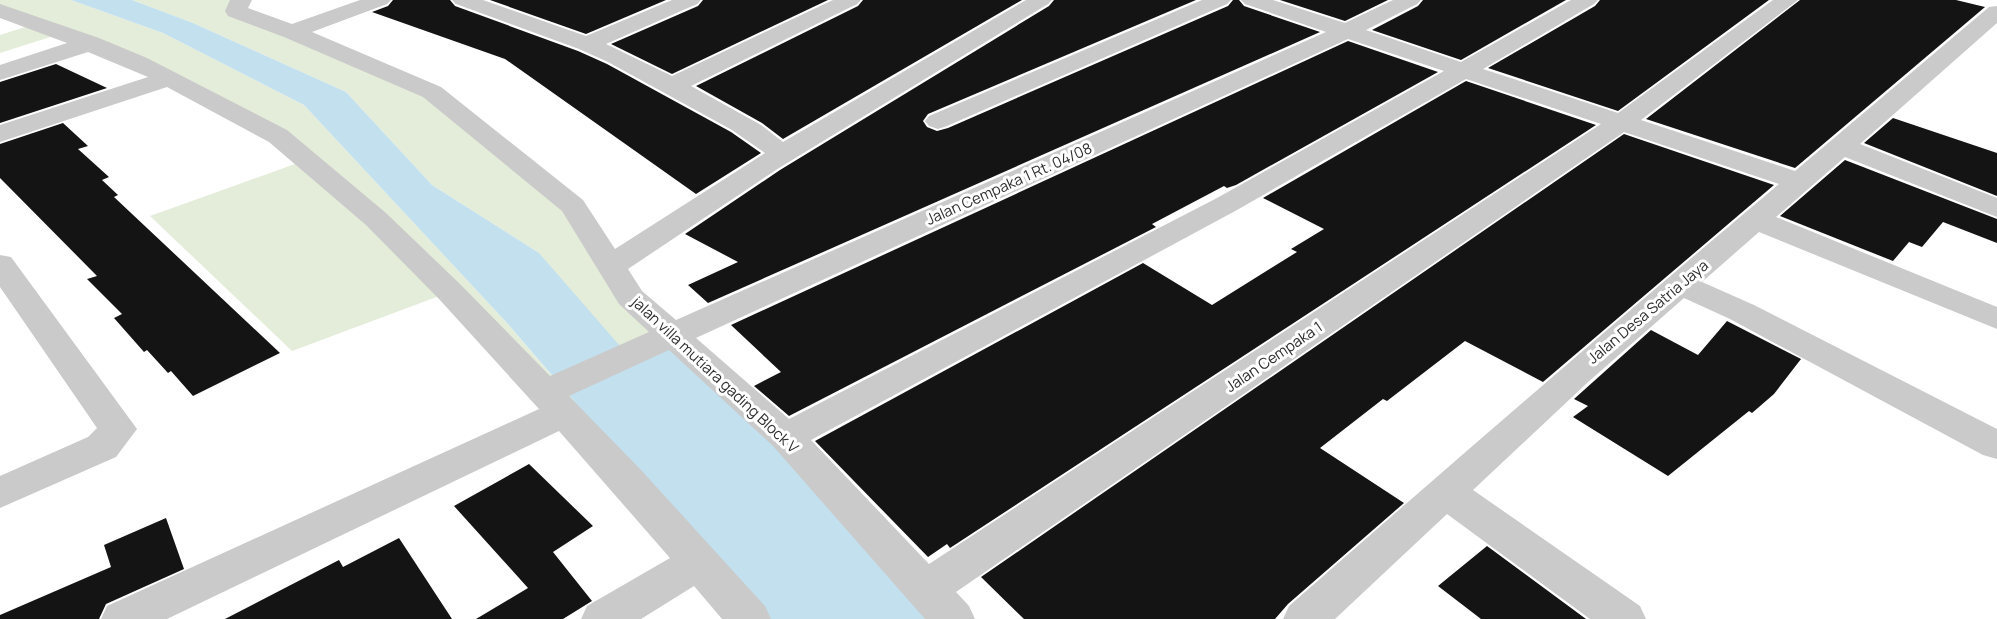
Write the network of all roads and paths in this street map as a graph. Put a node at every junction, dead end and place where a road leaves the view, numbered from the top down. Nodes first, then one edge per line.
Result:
1 (241, 0) edge
2 (380, 0) edge
3 (463, 0) edge
4 (519, 0) edge
5 (690, 0) edge
6 (850, 0) edge
7 (1041, 0) edge
8 (1220, 0) edge
9 (1252, 0) edge
10 (1410, 0) edge
11 (1587, 0) edge
12 (1787, 0) edge
13 (496, 10) junction
14 (1997, 12) edge
15 (7, 18) edge
16 (1347, 31) junction
17 (292, 32) junction
18 (91, 43) junction
19 (587, 44) junction
20 (1463, 69) junction
21 (0, 73) edge
22 (170, 78) junction
23 (674, 85) junction
24 (938, 121) dead end
25 (1622, 122) junction
26 (0, 134) edge
27 (1840, 146) junction
28 (781, 154) junction
29 (1801, 182) junction
30 (1997, 208) edge
31 (1756, 220) junction
32 (0, 264) edge
33 (611, 266) junction
34 (1681, 285) junction
35 (1997, 318) edge
36 (670, 336) junction
37 (555, 402) junction
38 (786, 437) junction
39 (1997, 445) edge
40 (2, 488) edge
41 (1445, 491) junction
42 (698, 563) junction
43 (925, 590) junction
44 (123, 619) edge
45 (603, 619) edge
46 (748, 619) edge
47 (953, 619) edge
48 (1305, 619) edge
49 (1624, 619) edge

1 - 17 street, jalan villa mutiara gading Block V
2 - 17 street
3 - 13 street
4 - 13 street
5 - 19 street
6 - 23 street
7 - 28 street
8 - 24 street
9 - 16 street
10 - 16 street, Jalan Cempaka 1 Rt. 04/08
11 - 20 street
12 - 25 street, Jalan Cempaka 1
13 - 19 street
14 - 27 street, Jalan Desa Satria Jaya
15 - 18 street
16 - 20 street
16 - 36 street, Jalan Cempaka 1 Rt. 04/08
17 - 33 street, jalan villa mutiara gading Block V
18 - 21 street
18 - 22 street
19 - 23 street
20 - 25 street
20 - 38 street
22 - 26 street
22 - 37 street
23 - 28 street
25 - 29 street
25 - 43 street, Jalan Cempaka 1
27 - 29 street, Jalan Desa Satria Jaya
27 - 30 street
28 - 33 street
29 - 31 street, Jalan Desa Satria Jaya
31 - 34 street, Jalan Desa Satria Jaya
31 - 35 street
32 - 40 street
33 - 36 street, jalan villa mutiara gading Block V
34 - 39 street
34 - 41 street, Jalan Desa Satria Jaya
36 - 37 street, Jalan Cempaka 1 Rt. 04/08
36 - 38 street, jalan villa mutiara gading Block V
37 - 42 street
37 - 44 street, Jalan Cempaka 1 Rt. 04/08
38 - 43 street, jalan villa mutiara gading Block V
41 - 48 street, Jalan Desa Satria Jaya
41 - 49 street
42 - 45 street
42 - 46 street
43 - 47 street, jalan villa mutiara gading Block V

